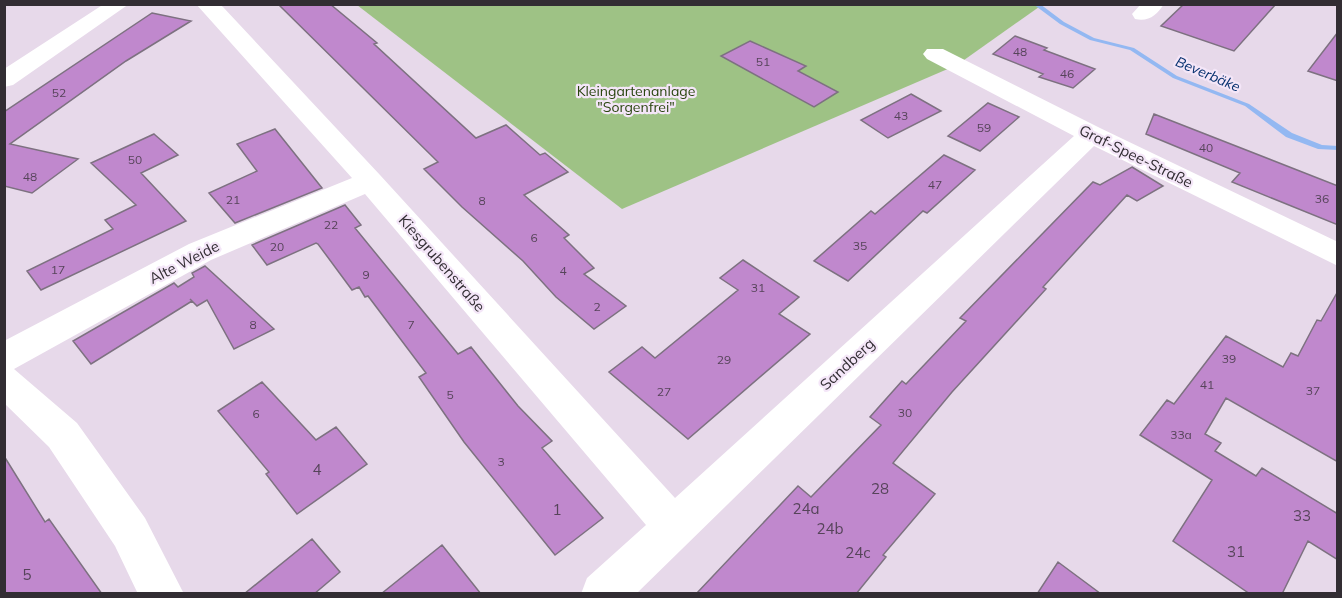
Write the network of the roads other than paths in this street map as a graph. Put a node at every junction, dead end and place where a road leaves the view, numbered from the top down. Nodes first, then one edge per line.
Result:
1 (119, 4) edge
2 (206, 4) edge
3 (935, 54) dead end
4 (4, 80) edge
5 (1091, 134) junction
6 (370, 181) junction
7 (1338, 255) edge
8 (4, 358) edge
9 (4, 380) edge
10 (674, 527) junction
11 (162, 594) edge
12 (603, 594) edge

1 - 4 street
2 - 6 street, Kiesgrubenstraße
3 - 5 street, Graf-Spee-Straße
5 - 7 street, Graf-Spee-Straße
5 - 10 street, Sandberg
6 - 8 street, Alte Weide
6 - 10 street, Kiesgrubenstraße
9 - 11 street
10 - 12 street, Sandberg

